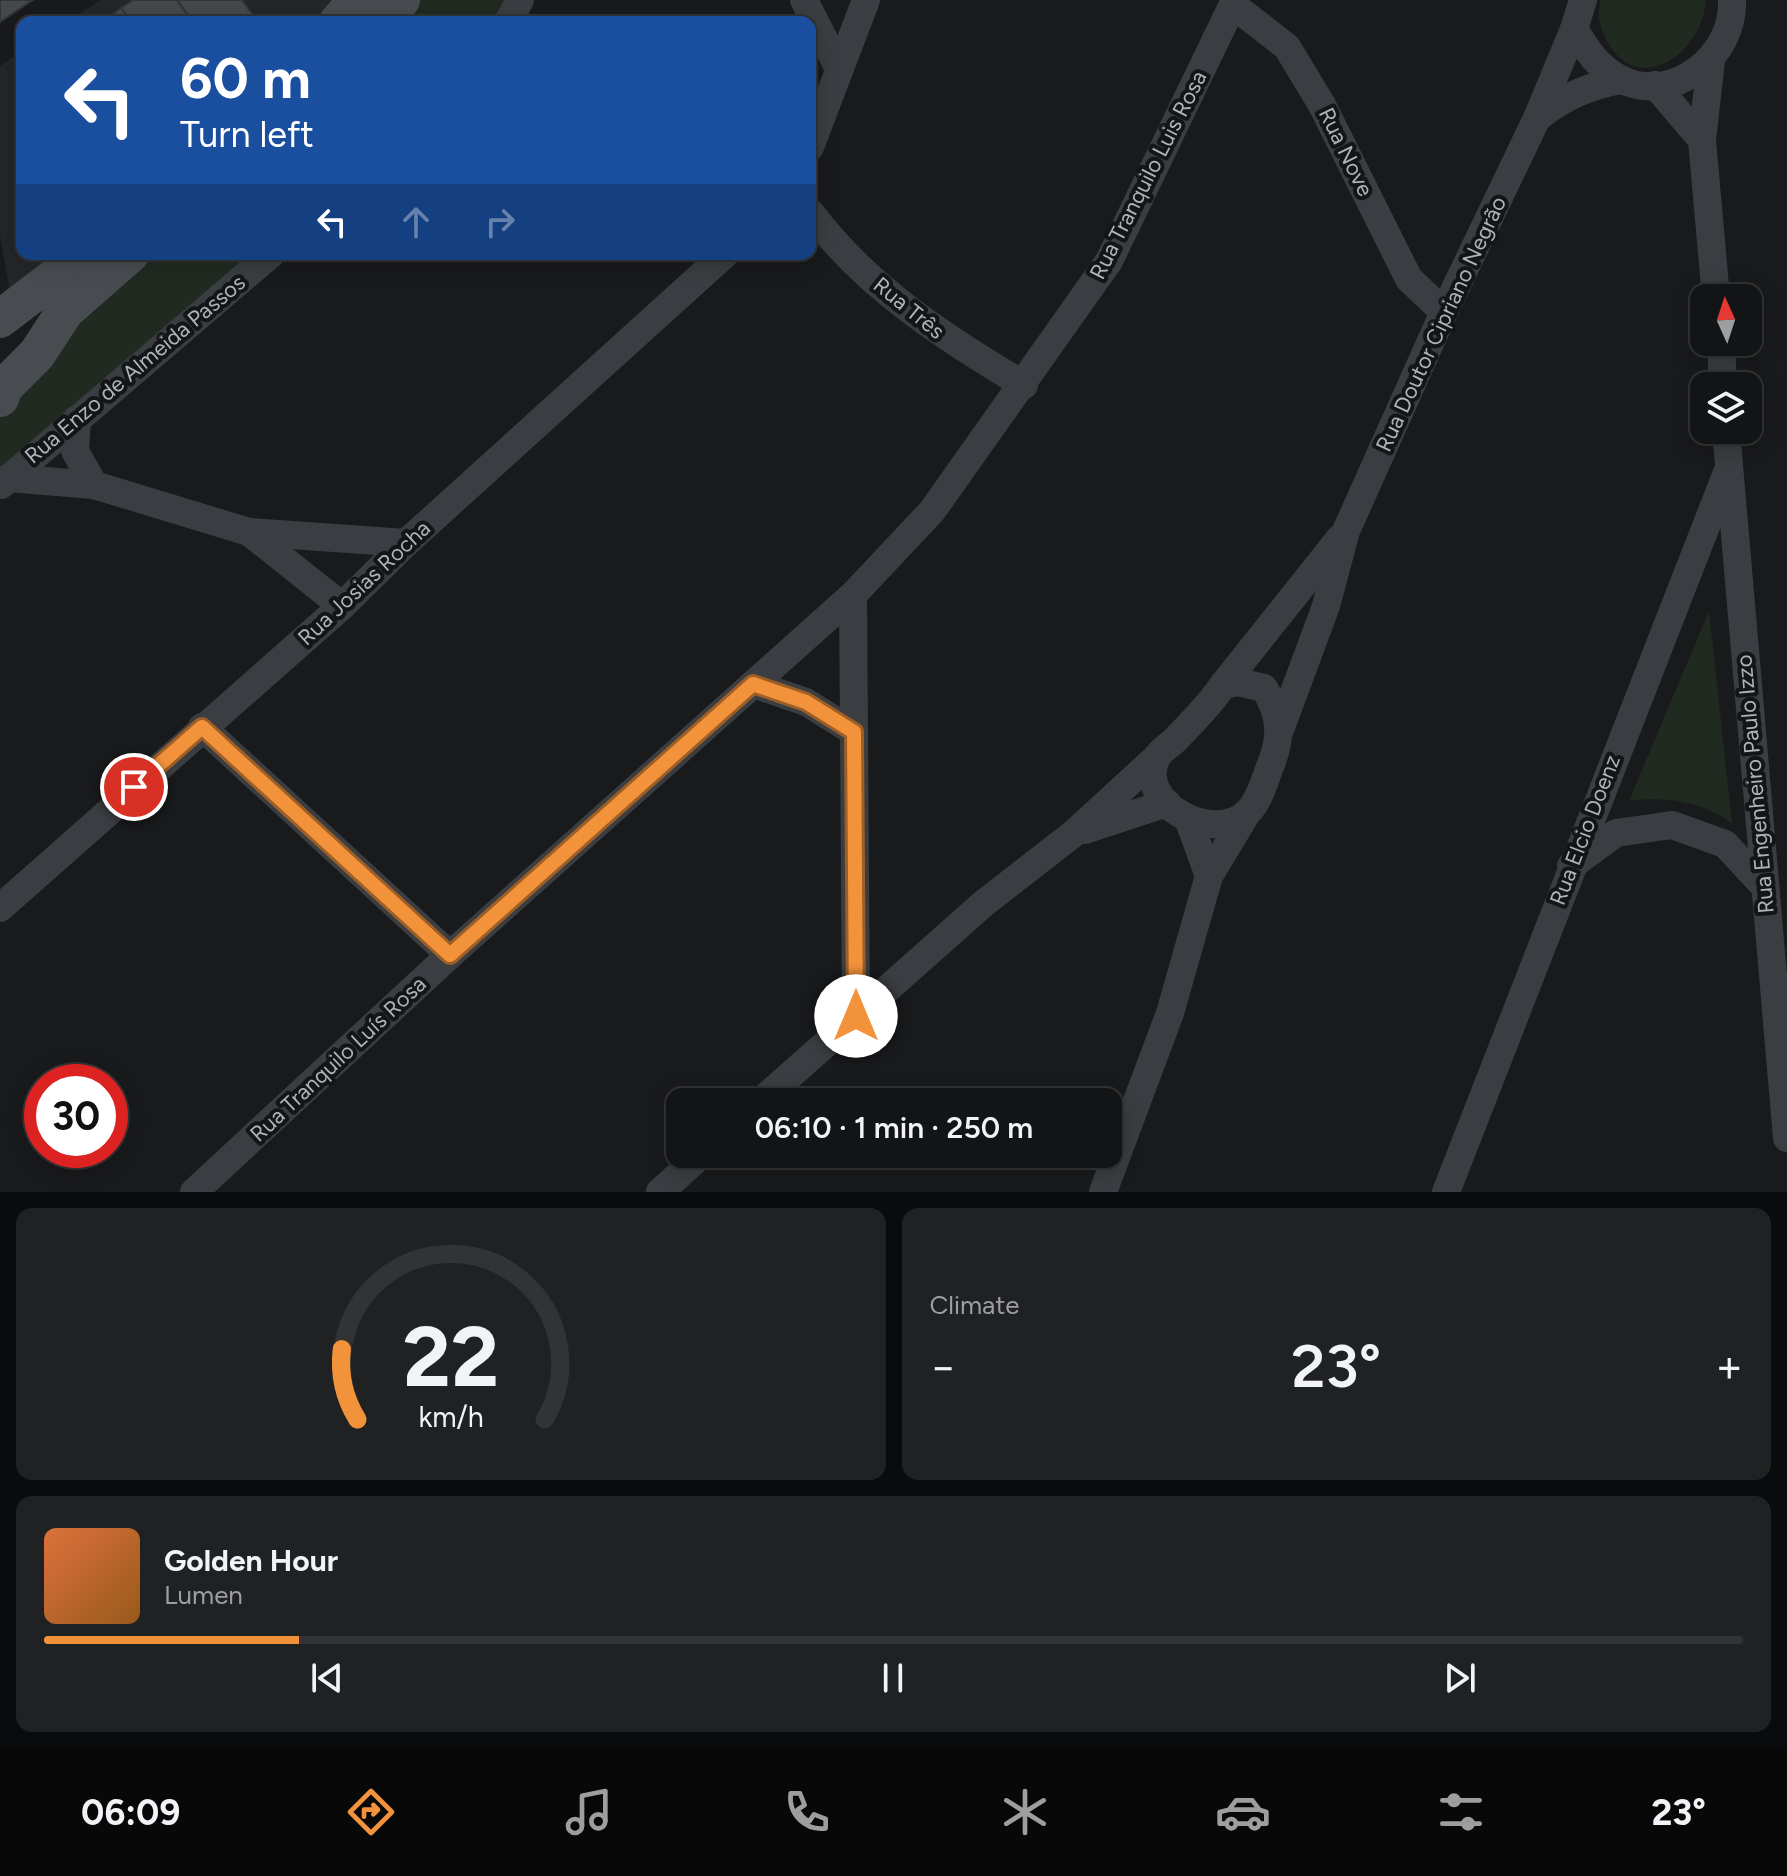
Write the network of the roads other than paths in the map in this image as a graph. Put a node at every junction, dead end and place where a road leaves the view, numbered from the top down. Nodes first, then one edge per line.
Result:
1 (357, 0) edge
2 (401, 0) edge
3 (866, 0) edge
4 (1583, 0) edge
5 (1234, 2) edge
6 (1736, 2) edge
7 (343, 16) edge
8 (386, 16) edge
9 (816, 24) edge
10 (1574, 29) junction
11 (1711, 61) junction
12 (838, 67) junction
13 (1621, 80) junction
14 (1655, 85) junction
15 (1537, 118) junction
16 (816, 130) edge
17 (1702, 140) junction
18 (816, 219) edge
19 (77, 260) edge
20 (123, 260) edge
21 (264, 260) edge
22 (718, 260) edge
23 (1715, 284) edge
24 (1444, 312) junction
25 (0, 319) edge
26 (1, 382) edge
27 (1024, 385) junction
28 (77, 419) junction
29 (1727, 444) edge
30 (1728, 470) junction
31 (4, 482) edge
32 (94, 485) junction
33 (1346, 531) junction
34 (249, 532) junction
35 (406, 543) junction
36 (853, 595) junction
37 (342, 606) junction
38 (753, 684) junction
39 (1223, 685) junction
40 (202, 727) junction
41 (1280, 730) junction
42 (854, 732) junction
43 (1157, 757) junction
44 (1167, 803) junction
45 (1247, 813) junction
46 (1189, 821) junction
47 (1073, 834) junction
48 (1571, 866) junction
49 (1209, 876) junction
50 (1763, 885) junction
51 (0, 908) edge
52 (450, 955) junction
53 (856, 1016) junction
54 (776, 1088) edge
55 (1787, 1138) edge
56 (687, 1168) edge
57 (194, 1192) edge
58 (660, 1192) edge
59 (1103, 1192) edge
60 (1446, 1192) edge

1 - 7 main road
2 - 8 main road
3 - 12 street
4 - 10 street, Rua Doutor Cipriano Negrão
5 - 24 street, Rua Nove
5 - 27 street, Rua Tranquilo Luis Rosa
6 - 11 street
9 - 12 street
10 - 13 street
10 - 15 street, Rua Doutor Cipriano Negrão
11 - 14 street
11 - 17 street
12 - 16 street
13 - 14 street
13 - 15 street, Rua Doutor Cipriano Negrão
14 - 17 street
15 - 24 street, Rua Doutor Cipriano Negrão
17 - 23 street
18 - 27 street, Rua Três
19 - 25 main road
20 - 26 main road
21 - 28 street, Rua Enzo de Almeida Passos
22 - 35 street, Rua Josias Rocha
24 - 33 street, Rua Doutor Cipriano Negrão
27 - 36 street, Rua Tranquilo Luís Rosa
28 - 31 street, Rua Enzo de Almeida Passos
28 - 32 street
29 - 30 street, Rua Engenheiro Paulo Izzo
30 - 48 street, Rua Elcio Doenz
30 - 50 street, Rua Engenheiro Paulo Izzo
31 - 32 street
32 - 34 street
33 - 39 street, Rua Doutor Cipriano Negrão
33 - 41 street, Rua Doutor Cipriano Negrão
34 - 35 street
34 - 37 street
35 - 37 street, Rua Josias Rocha
36 - 38 street, Rua Tranquilo Luís Rosa
36 - 42 street
37 - 40 street, Rua Josias Rocha
38 - 42 street
38 - 52 street, Rua Tranquilo Luís Rosa
39 - 41 street
39 - 43 street
40 - 51 street, Rua Josias Rocha
40 - 52 street
41 - 45 street
42 - 53 street
43 - 44 street
43 - 47 street
44 - 46 street
44 - 47 street
45 - 46 street
45 - 49 street
46 - 49 street
47 - 53 street
48 - 50 street
48 - 60 street, Rua Elcio Doenz
49 - 59 street
50 - 55 street, Rua Engenheiro Paulo Izzo
52 - 57 street, Rua Tranquilo Luís Rosa
53 - 54 street
56 - 58 street

